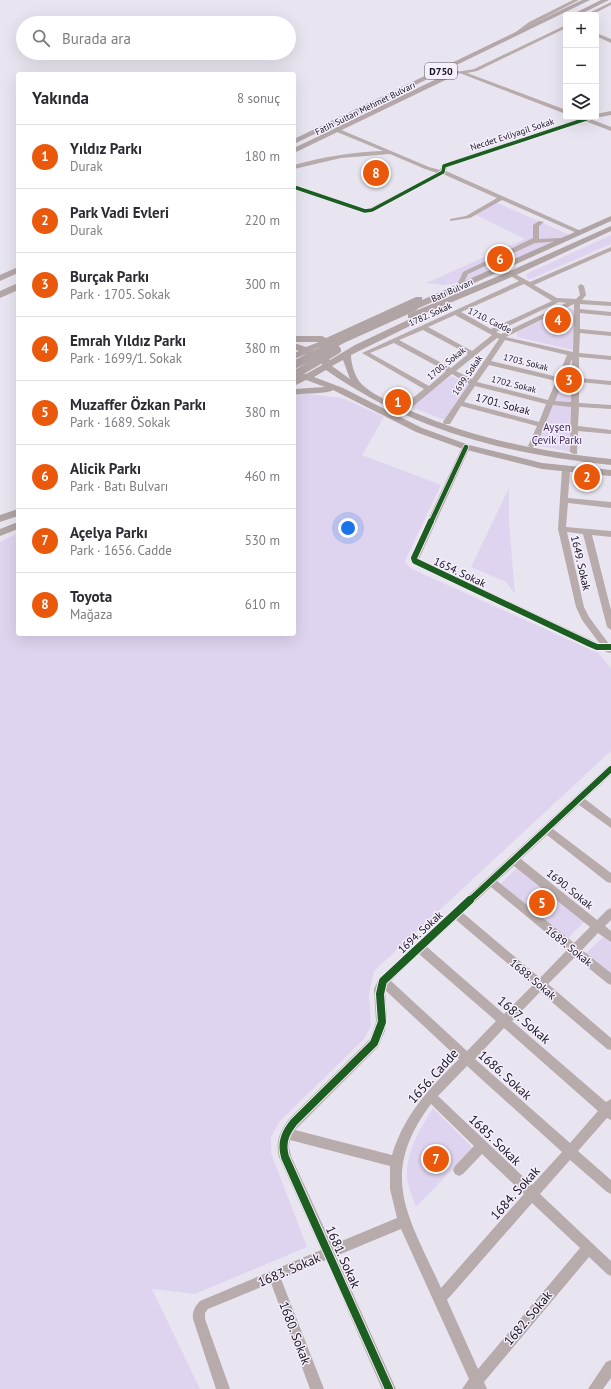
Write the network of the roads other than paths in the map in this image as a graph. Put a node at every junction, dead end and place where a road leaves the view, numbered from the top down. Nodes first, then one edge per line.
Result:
1 (577, 0) edge
2 (587, 0) edge
3 (606, 0) edge
4 (611, 3) edge
5 (596, 10) junction
6 (582, 12) edge
7 (590, 12) edge
8 (592, 12) edge
9 (563, 21) edge
10 (563, 27) edge
11 (599, 35) edge
12 (510, 37) junction
13 (611, 40) edge
14 (460, 72) junction
15 (611, 108) edge
16 (563, 111) edge
17 (603, 113) junction
18 (611, 113) edge
19 (599, 115) edge
20 (583, 120) edge
21 (588, 120) edge
22 (611, 129) edge
23 (339, 131) junction
24 (296, 141) edge
25 (309, 145) junction
26 (296, 151) edge
27 (393, 153) junction
28 (296, 155) edge
29 (296, 166) edge
30 (436, 171) junction
31 (296, 188) edge
32 (502, 198) junction
33 (495, 202) junction
34 (611, 218) edge
35 (452, 220) dead end
36 (541, 222) junction
37 (611, 228) edge
38 (575, 234) junction
39 (561, 240) junction
40 (534, 241) junction
41 (611, 249) edge
42 (503, 256) junction
43 (513, 262) junction
44 (16, 271) edge
45 (511, 274) junction
46 (0, 278) edge
47 (16, 279) edge
48 (474, 280) junction
49 (461, 283) junction
50 (526, 284) junction
51 (0, 286) edge
52 (581, 286) dead end
53 (16, 287) edge
54 (468, 292) junction
55 (0, 295) edge
56 (16, 295) edge
57 (559, 300) junction
58 (576, 302) junction
59 (0, 303) edge
60 (611, 304) edge
61 (577, 311) junction
62 (455, 312) junction
63 (611, 314) edge
64 (423, 327) junction
65 (577, 331) junction
66 (611, 334) edge
67 (497, 335) junction
68 (333, 338) junction
69 (296, 339) edge
70 (394, 340) junction
71 (296, 347) edge
72 (304, 350) junction
73 (348, 353) junction
74 (472, 354) junction
75 (296, 355) edge
76 (574, 355) junction
77 (611, 358) edge
78 (487, 362) junction
79 (296, 364) edge
80 (326, 366) junction
81 (450, 372) junction
82 (297, 375) edge
83 (560, 380) junction
84 (576, 380) junction
85 (473, 382) junction
86 (611, 383) edge
87 (360, 388) junction
88 (429, 389) junction
89 (340, 390) junction
90 (296, 392) edge
91 (459, 403) junction
92 (551, 403) junction
93 (575, 404) junction
94 (408, 406) dead end
95 (611, 407) edge
96 (447, 422) dead end
97 (541, 425) junction
98 (574, 428) junction
99 (611, 432) edge
100 (532, 446) dead end
101 (466, 447) junction
102 (574, 452) dead end
103 (611, 462) edge
104 (566, 469) junction
105 (611, 473) edge
106 (563, 500) junction
107 (611, 505) edge
108 (16, 513) edge
109 (0, 520) edge
110 (16, 526) edge
111 (562, 529) junction
112 (587, 532) junction
113 (0, 533) edge
114 (611, 534) edge
115 (611, 627) edge
116 (610, 649) edge
117 (611, 768) edge
118 (578, 799) junction
119 (611, 824) edge
120 (546, 829) junction
121 (513, 859) junction
122 (611, 879) edge
123 (490, 881) junction
124 (456, 913) junction
125 (611, 913) edge
126 (598, 926) junction
127 (611, 937) edge
128 (419, 947) junction
129 (574, 950) junction
130 (611, 980) edge
131 (383, 981) junction
132 (540, 985) junction
133 (504, 1021) junction
134 (611, 1045) edge
135 (466, 1059) junction
136 (430, 1096) junction
137 (610, 1110) edge
138 (286, 1133) junction
139 (482, 1146) junction
140 (570, 1151) junction
141 (396, 1162) junction
142 (460, 1170) dead end
143 (611, 1188) edge
144 (532, 1194) junction
145 (404, 1221) junction
146 (588, 1248) junction
147 (329, 1253) junction
148 (611, 1270) edge
149 (274, 1276) junction
150 (439, 1299) junction
151 (611, 1367) edge
152 (475, 1386) edge
153 (223, 1389) edge
154 (317, 1389) edge
155 (389, 1389) edge
156 (595, 1389) edge

1 - 12 street
2 - 12 highway, Fatih Sultan Mehmet Bulvarı / D750
3 - 6 highway
4 - 5 street
5 - 7 street
5 - 8 street
9 - 14 highway, Fatih Sultan Mehmet Bulvarı / D750
10 - 14 street
11 - 13 street
12 - 24 highway, Fatih Sultan Mehmet Bulvarı / D750
14 - 16 street
14 - 23 highway, Fatih Sultan Mehmet Bulvarı / D750
15 - 17 street
17 - 18 street
17 - 19 street
20 - 30 street, Necdet Evliyagil Sokak
21 - 22 street
23 - 25 highway, Fatih Sultan Mehmet Bulvarı / D750
23 - 27 street
25 - 26 highway, Fatih Sultan Mehmet Bulvarı / D750
25 - 28 highway
27 - 29 street
27 - 30 street
30 - 31 street, Necdet Evliyagil Sokak
30 - 32 street
30 - 33 street
32 - 33 street
32 - 38 street
33 - 35 street
33 - 36 street
34 - 38 main road, Batı Bulvarı
36 - 38 street
36 - 40 street
37 - 45 main road, Batı Bulvarı
38 - 39 main road, Batı Bulvarı
39 - 40 street
39 - 43 main road, Batı Bulvarı
40 - 42 street
41 - 50 street, 1782. Sokak
42 - 43 street
42 - 49 street
43 - 48 main road, Batı Bulvarı
44 - 46 highway
45 - 50 street
45 - 54 main road, Batı Bulvarı
47 - 51 highway
48 - 49 main road
48 - 79 main road, Batı Bulvarı, bridge
49 - 68 main road
50 - 57 street
50 - 62 street, 1782. Sokak
52 - 58 street
53 - 55 highway
54 - 73 main road
54 - 82 main road, Batı Bulvarı, bridge
56 - 59 highway
57 - 58 street
57 - 67 street
58 - 60 street
58 - 61 street
58 - 67 street
61 - 63 street
61 - 65 street
62 - 64 street, 1782. Sokak
62 - 67 street, 1710. Cadde
64 - 70 street, 1782. Sokak
64 - 74 street
65 - 66 street
65 - 76 street
67 - 74 street, 1700. Sokak
67 - 76 street, 1710. Cadde
67 - 78 street, 1699. Sokak
68 - 69 main road
68 - 72 main road
70 - 81 street, 1702. Sokak
70 - 88 street, 1782. Sokak
71 - 72 main road
72 - 75 main road
72 - 80 main road
73 - 80 main road
73 - 87 main road
74 - 81 street, 1700. Sokak
76 - 77 street, 1710. Cadde
76 - 83 street
76 - 84 street
78 - 83 street, 1703. Sokak
78 - 85 street, 1699. Sokak
80 - 82 main road
80 - 87 main road
81 - 85 street, 1702. Sokak
81 - 88 street, 1700. Sokak
82 - 89 main road
83 - 92 street
84 - 86 street
84 - 93 street
85 - 91 street, 1699. Sokak
85 - 92 street, 1702. Sokak
87 - 103 main road
88 - 94 street, 1700. Sokak
89 - 90 main road
89 - 101 main road
91 - 96 street, 1699. Sokak
91 - 97 street, 1701. Sokak
92 - 93 street, 1702. Sokak
92 - 97 street
93 - 95 street, 1702. Sokak
93 - 98 street
97 - 100 street
98 - 99 street
98 - 102 street
101 - 104 main road
101 - 116 street, 1654. Sokak
104 - 105 main road
104 - 106 street, 1649. Sokak
106 - 107 street
106 - 111 street, 1649. Sokak
108 - 109 main road
110 - 113 main road
111 - 112 street
111 - 116 street, 1649. Sokak
112 - 114 street
112 - 115 street
117 - 118 street, 1694. Sokak
118 - 119 street
118 - 120 street, 1694. Sokak
120 - 121 street, 1694. Sokak
120 - 122 street
121 - 123 street, 1694. Sokak
121 - 126 street, 1690. Sokak
123 - 124 street, 1694. Sokak
123 - 129 street, 1689. Sokak
124 - 128 street, 1694. Sokak
124 - 132 street, 1688. Sokak
125 - 126 street, 1656. Cadde
126 - 127 street, 1690. Sokak
126 - 129 street, 1656. Cadde
128 - 131 street, 1694. Sokak
128 - 133 street, 1687. Sokak
129 - 130 street, 1689. Sokak
129 - 132 street, 1656. Cadde
131 - 135 street, 1686. Sokak
131 - 138 street
132 - 133 street, 1656. Cadde
132 - 134 street, 1688. Sokak
133 - 135 street, 1656. Cadde
133 - 137 street, 1687. Sokak
135 - 136 street, 1656. Cadde
135 - 140 street, 1686. Sokak
136 - 139 street, 1685. Sokak
136 - 141 street, 1656. Cadde
137 - 140 street, 1684. Sokak
138 - 141 street
138 - 147 street, 1681. Sokak
139 - 142 street
139 - 144 street, 1685. Sokak
140 - 143 street, 1686. Sokak
140 - 144 street, 1684. Sokak
141 - 145 street, 1656. Cadde
144 - 146 street, 1685. Sokak
144 - 150 street, 1684. Sokak
145 - 147 street, 1683. Sokak
145 - 150 street, 1656. Cadde
146 - 148 street, 1685. Sokak
146 - 152 street, 1682. Sokak
147 - 149 street, 1683. Sokak
147 - 155 street, 1681. Sokak
149 - 153 street, 1683. Sokak
149 - 154 street, 1680. Sokak
150 - 152 street, 1656. Cadde
151 - 156 street

